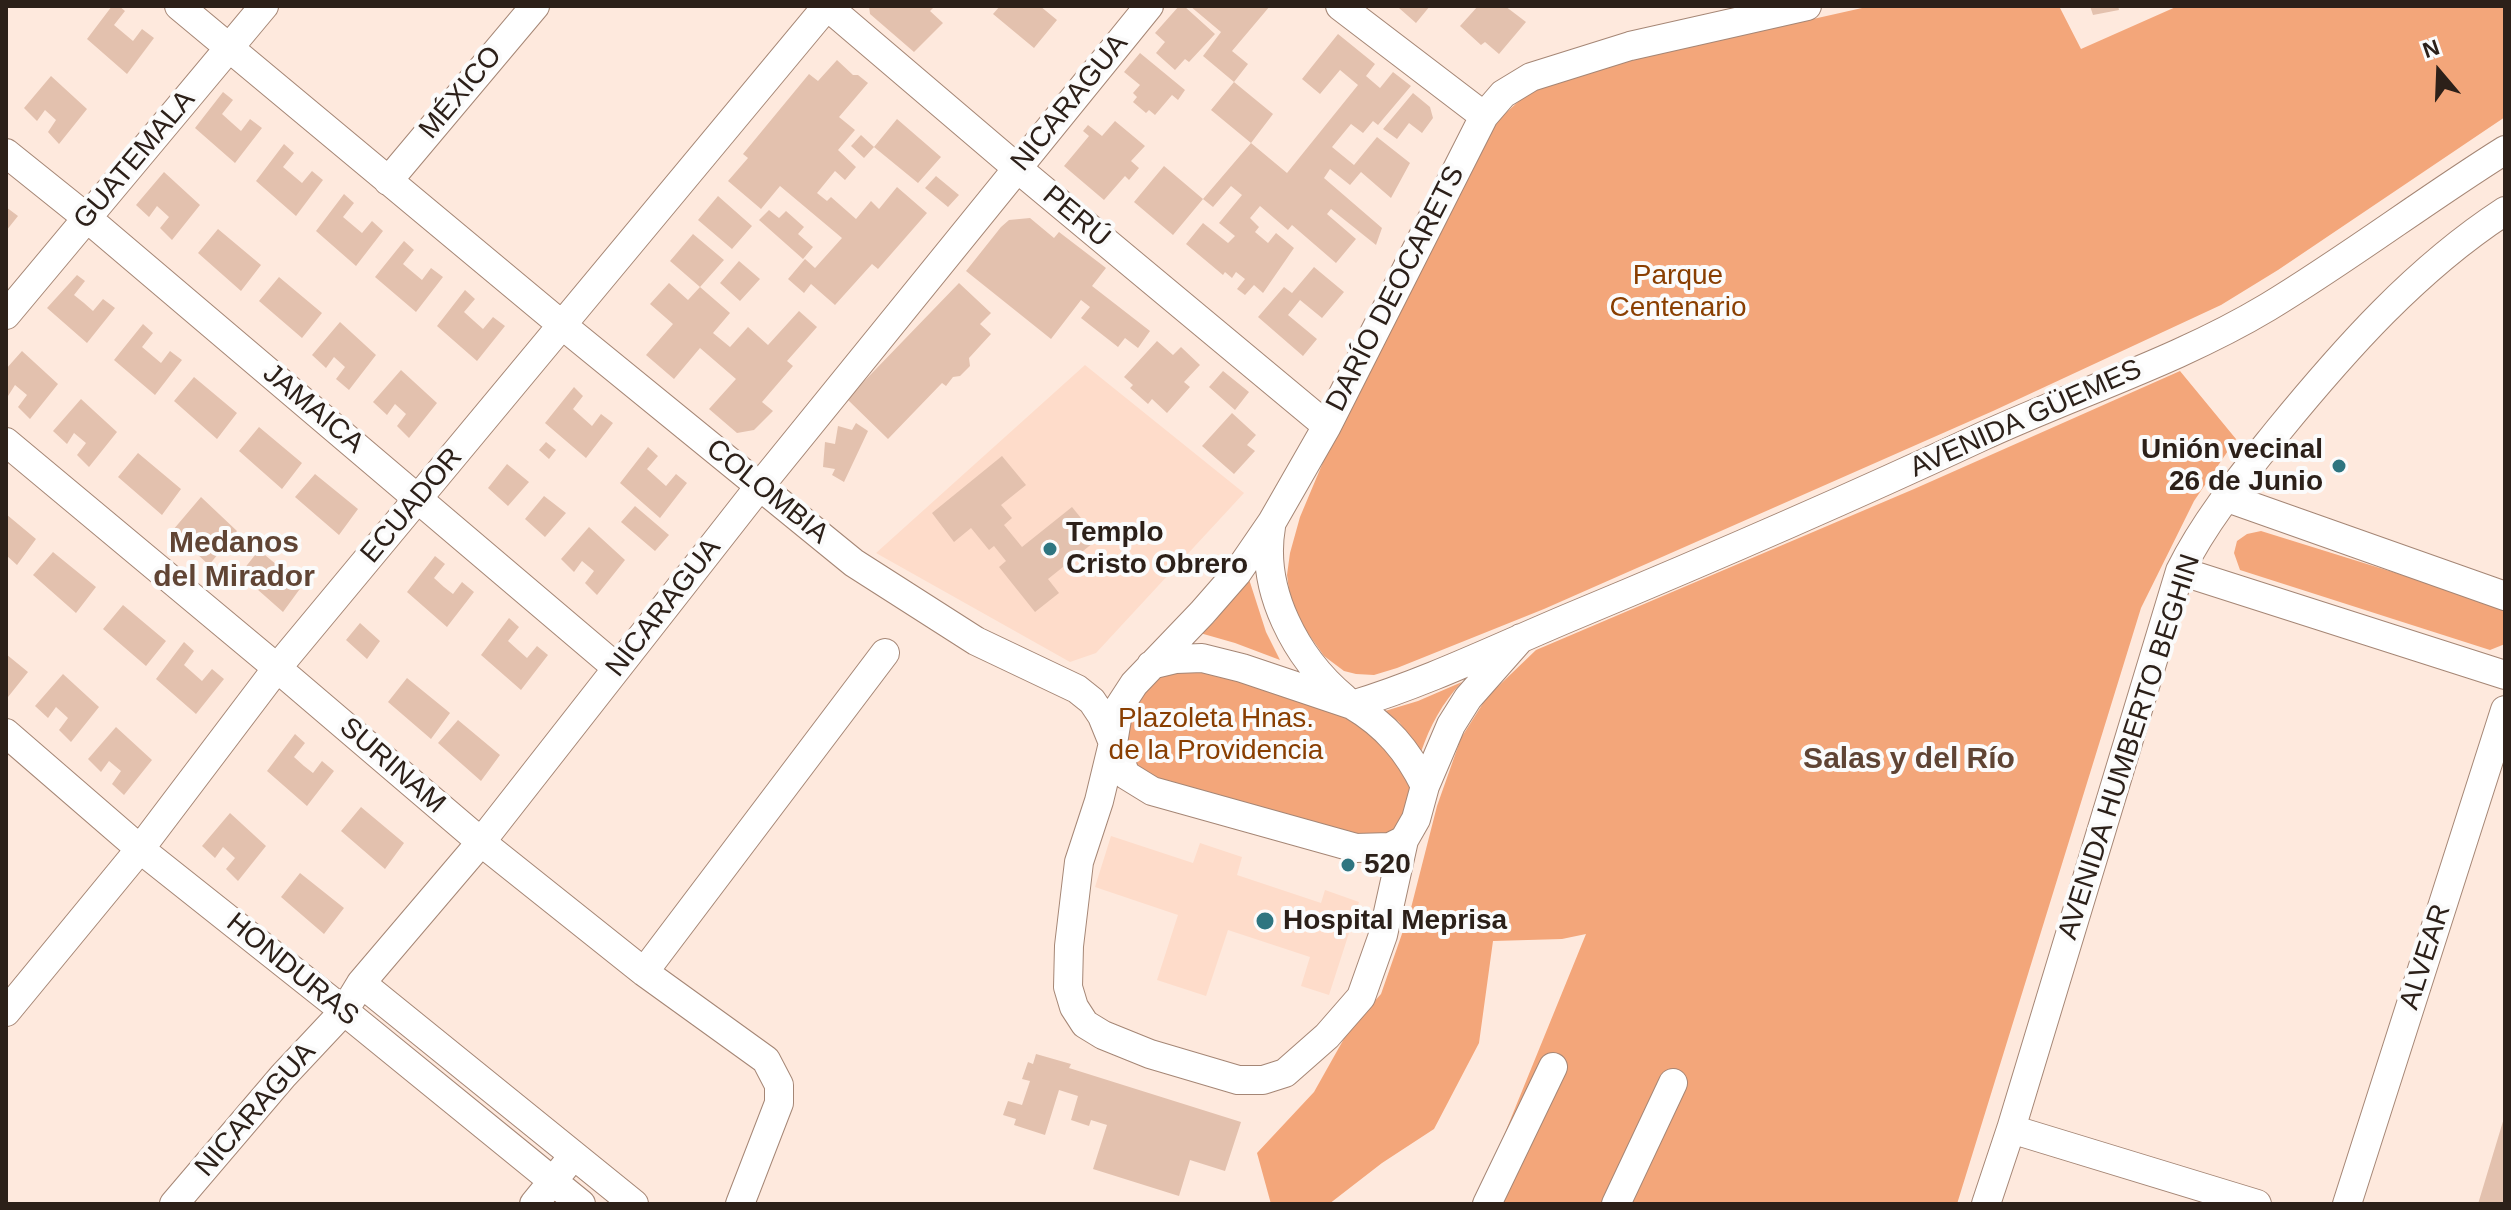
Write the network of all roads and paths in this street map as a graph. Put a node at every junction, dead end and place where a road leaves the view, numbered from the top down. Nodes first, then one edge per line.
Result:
1 (179, 6) edge
2 (264, 6) edge
3 (535, 6) edge
4 (827, 6) edge
5 (1149, 6) edge
6 (1340, 6) edge
7 (1798, 7) edge
8 (229, 47) junction
9 (1484, 116) junction
10 (2505, 150) edge
11 (6, 153) edge
12 (1017, 168) junction
13 (388, 181) junction
14 (2505, 211) edge
15 (87, 218) junction
16 (6, 315) edge
17 (562, 325) junction
18 (1327, 426) junction
19 (6, 442) edge
20 (759, 487) junction
21 (2225, 497) junction
22 (419, 498) junction
23 (1272, 522) junction
24 (2180, 571) junction
25 (2505, 596) edge
26 (1521, 638) junction
27 (885, 653) dead end
28 (1151, 665) junction
29 (277, 668) junction
30 (617, 668) junction
31 (2505, 675) edge
32 (1352, 705) junction
33 (2505, 710) edge
34 (6, 733) edge
35 (1113, 743) junction
36 (1425, 786) junction
37 (1404, 840) junction
38 (481, 842) junction
39 (140, 849) junction
40 (644, 972) junction
41 (361, 983) junction
42 (344, 1011) junction
43 (6, 1012) edge
44 (1553, 1067) dead end
45 (1673, 1083) dead end
46 (2011, 1129) junction
47 (584, 1165) junction
48 (569, 1197) edge
49 (174, 1204) edge
50 (534, 1204) edge
51 (634, 1204) edge
52 (740, 1204) edge
53 (1487, 1204) edge
54 (1616, 1204) edge
55 (1986, 1204) edge
56 (2257, 1204) edge
57 (2347, 1204) edge

1 - 8 street, COLOMBIA
2 - 8 street, GUATEMALA
3 - 13 street, MÉXICO
4 - 12 street, PERÚ
4 - 17 street, ECUADOR
5 - 12 street, NICARAGUA
6 - 9 street
7 - 9 street, DARÍO DEOCARETS
8 - 13 street, COLOMBIA
8 - 15 street, GUATEMALA
9 - 18 street, DARÍO DEOCARETS
10 - 26 street, AVENIDA GÜEMES
11 - 15 street, JAMAICA
12 - 18 street, PERÚ
12 - 20 street, NICARAGUA
13 - 17 street, COLOMBIA
14 - 21 street, AVENIDA HUMBERTO BEGHIN
15 - 16 street, GUATEMALA
15 - 22 street, JAMAICA
17 - 20 street, COLOMBIA
17 - 22 street, ECUADOR
18 - 23 street, DARÍO DEOCARETS
19 - 29 street, SURINAM
20 - 30 street, NICARAGUA
20 - 35 street, COLOMBIA
21 - 24 street, AVENIDA HUMBERTO BEGHIN
21 - 25 street
22 - 29 street, ECUADOR
22 - 30 street, JAMAICA
23 - 28 street, DARÍO DEOCARETS
23 - 32 street
24 - 31 street
24 - 46 street, AVENIDA HUMBERTO BEGHIN
26 - 32 street, AVENIDA GÜEMES
26 - 36 street, DARÍO DEOCARETS
27 - 40 street
28 - 32 street
28 - 35 street, DARÍO DEOCARETS
29 - 38 street, SURINAM
29 - 39 street, ECUADOR
30 - 38 street, NICARAGUA
32 - 36 street
33 - 57 street, ALVEAR
34 - 39 street, HONDURAS
35 - 37 street, COLOMBIA
35 - 37 street, DARÍO DEOCARETS
36 - 37 street, DARÍO DEOCARETS
38 - 40 street, SURINAM
38 - 41 street, NICARAGUA
39 - 42 street, HONDURAS
39 - 43 street, ECUADOR
40 - 52 street, SURINAM
41 - 42 street, NICARAGUA
41 - 47 street, HONDURAS
42 - 48 street, HONDURAS
42 - 49 street, NICARAGUA
44 - 53 street
45 - 54 street
46 - 55 street, AVENIDA HUMBERTO BEGHIN
46 - 56 street
47 - 48 street
47 - 51 street, HONDURAS
48 - 50 street

